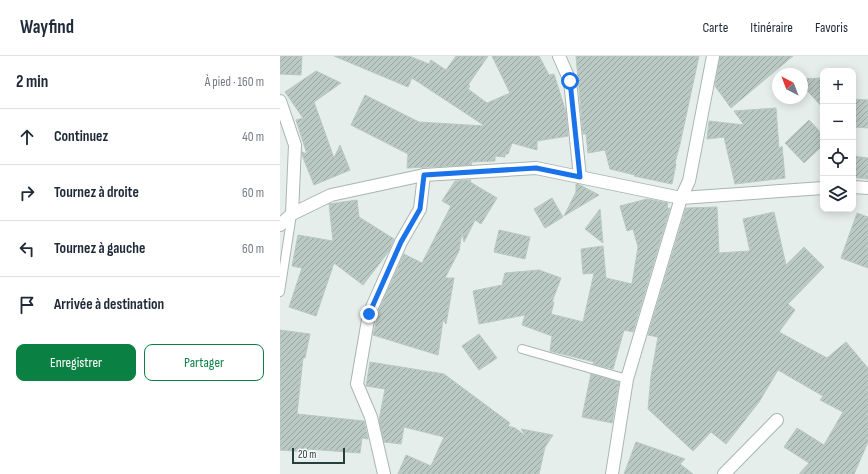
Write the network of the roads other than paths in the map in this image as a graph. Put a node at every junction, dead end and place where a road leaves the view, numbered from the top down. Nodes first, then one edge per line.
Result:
1 (559, 56) edge
2 (713, 56) edge
3 (280, 101) edge
4 (424, 175) junction
5 (580, 177) junction
6 (820, 188) edge
7 (856, 188) edge
8 (868, 188) edge
9 (681, 198) junction
10 (292, 214) junction
11 (280, 225) edge
12 (280, 292) edge
13 (522, 349) dead end
14 (627, 379) junction
15 (777, 420) dead end
16 (384, 474) edge
17 (612, 474) edge
18 (724, 474) edge

1 - 5 street
2 - 9 street
3 - 10 street
4 - 5 street
4 - 10 street
4 - 16 street
5 - 9 street
6 - 9 street
7 - 8 street
9 - 14 street
10 - 11 street
10 - 12 lane
13 - 14 lane
14 - 17 street
15 - 18 street

